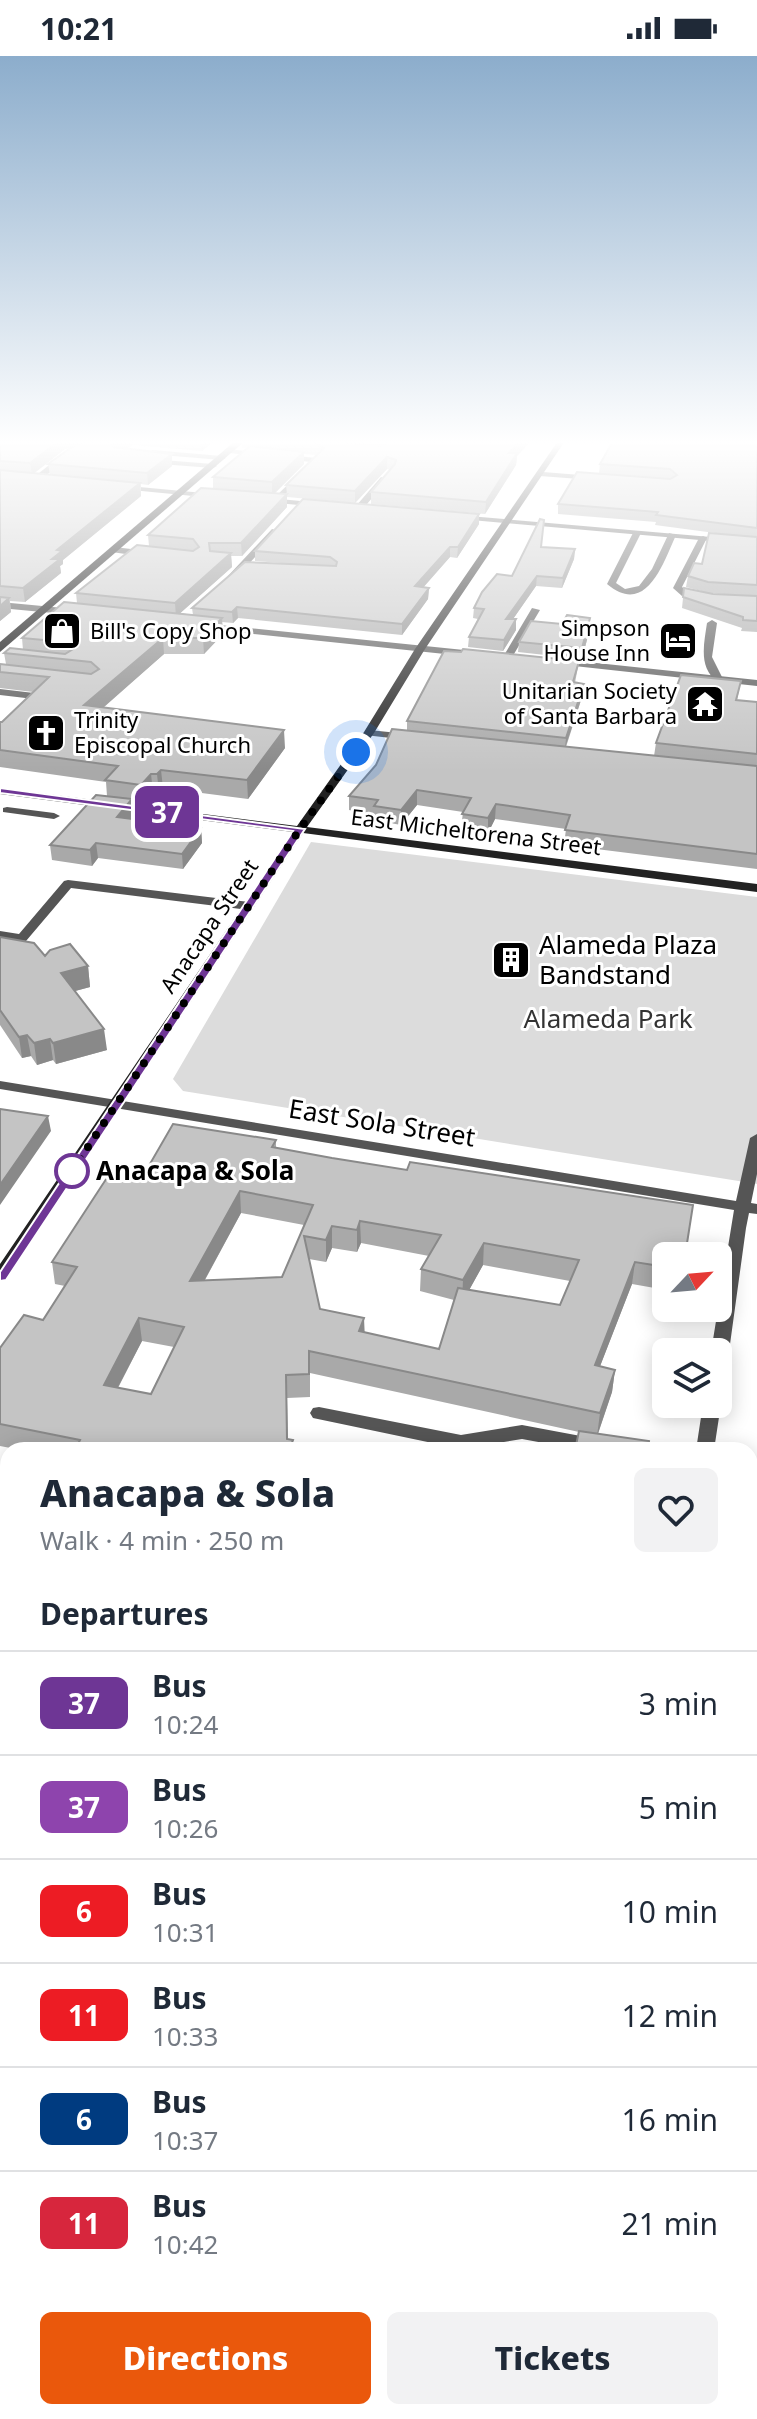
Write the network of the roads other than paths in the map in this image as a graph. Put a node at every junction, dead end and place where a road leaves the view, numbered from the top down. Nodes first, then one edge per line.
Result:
1 (112, 551) edge
2 (126, 551) edge
3 (255, 551) edge
4 (487, 551) edge
5 (628, 551) edge
6 (664, 551) edge
7 (696, 551) edge
8 (151, 554) edge
9 (230, 561) edge
10 (243, 564) junction
11 (256, 567) edge
12 (220, 589) edge
13 (719, 600) edge
14 (0, 605) edge
15 (45, 608) junction
16 (535, 610) dead end
17 (81, 613) edge
18 (712, 623) edge
19 (194, 625) edge
20 (0, 648) edge
21 (420, 649) junction
22 (477, 654) edge
23 (493, 656) edge
24 (508, 657) junction
25 (0, 658) edge
26 (12, 659) edge
27 (523, 659) edge
28 (553, 662) edge
29 (718, 679) junction
30 (757, 683) edge
31 (0, 692) edge
32 (34, 696) edge
33 (369, 733) junction
34 (416, 738) edge
35 (0, 791) edge
36 (7, 810) dead end
37 (54, 816) dead end
38 (300, 829) junction
39 (757, 888) edge
40 (249, 906) junction
41 (0, 935) edge
42 (0, 1085) edge
43 (117, 1104) junction
44 (757, 1138) edge
45 (750, 1208) edge
46 (0, 1276) edge
47 (724, 1338) edge
48 (319, 1413) dead end
49 (710, 1418) edge
50 (461, 1442) edge
51 (461, 1442) edge
52 (575, 1442) edge
53 (706, 1442) edge

1 - 15 main road
2 - 8 street
3 - 10 street
4 - 21 street, Anacapa Street
5 - 6 street
7 - 13 street
9 - 10 street
10 - 11 street
10 - 12 street
14 - 15 street
15 - 17 street
15 - 20 main road
16 - 24 street
18 - 29 street
19 - 21 street
21 - 22 street
21 - 33 street, Anacapa Street
23 - 24 street
24 - 27 street
25 - 26 street
28 - 29 street
29 - 30 street
31 - 32 street
33 - 34 street
33 - 38 street, Anacapa Street
35 - 38 street, East Micheltorena Street
36 - 37 street
38 - 39 street, East Micheltorena Street
38 - 40 street, Anacapa Street
40 - 41 street
40 - 43 street, Anacapa Street
42 - 43 street, East Sola Street
43 - 45 street, East Sola Street
43 - 46 street, Anacapa Street
44 - 45 street
45 - 47 street
48 - 50 street
49 - 53 street
51 - 52 street

